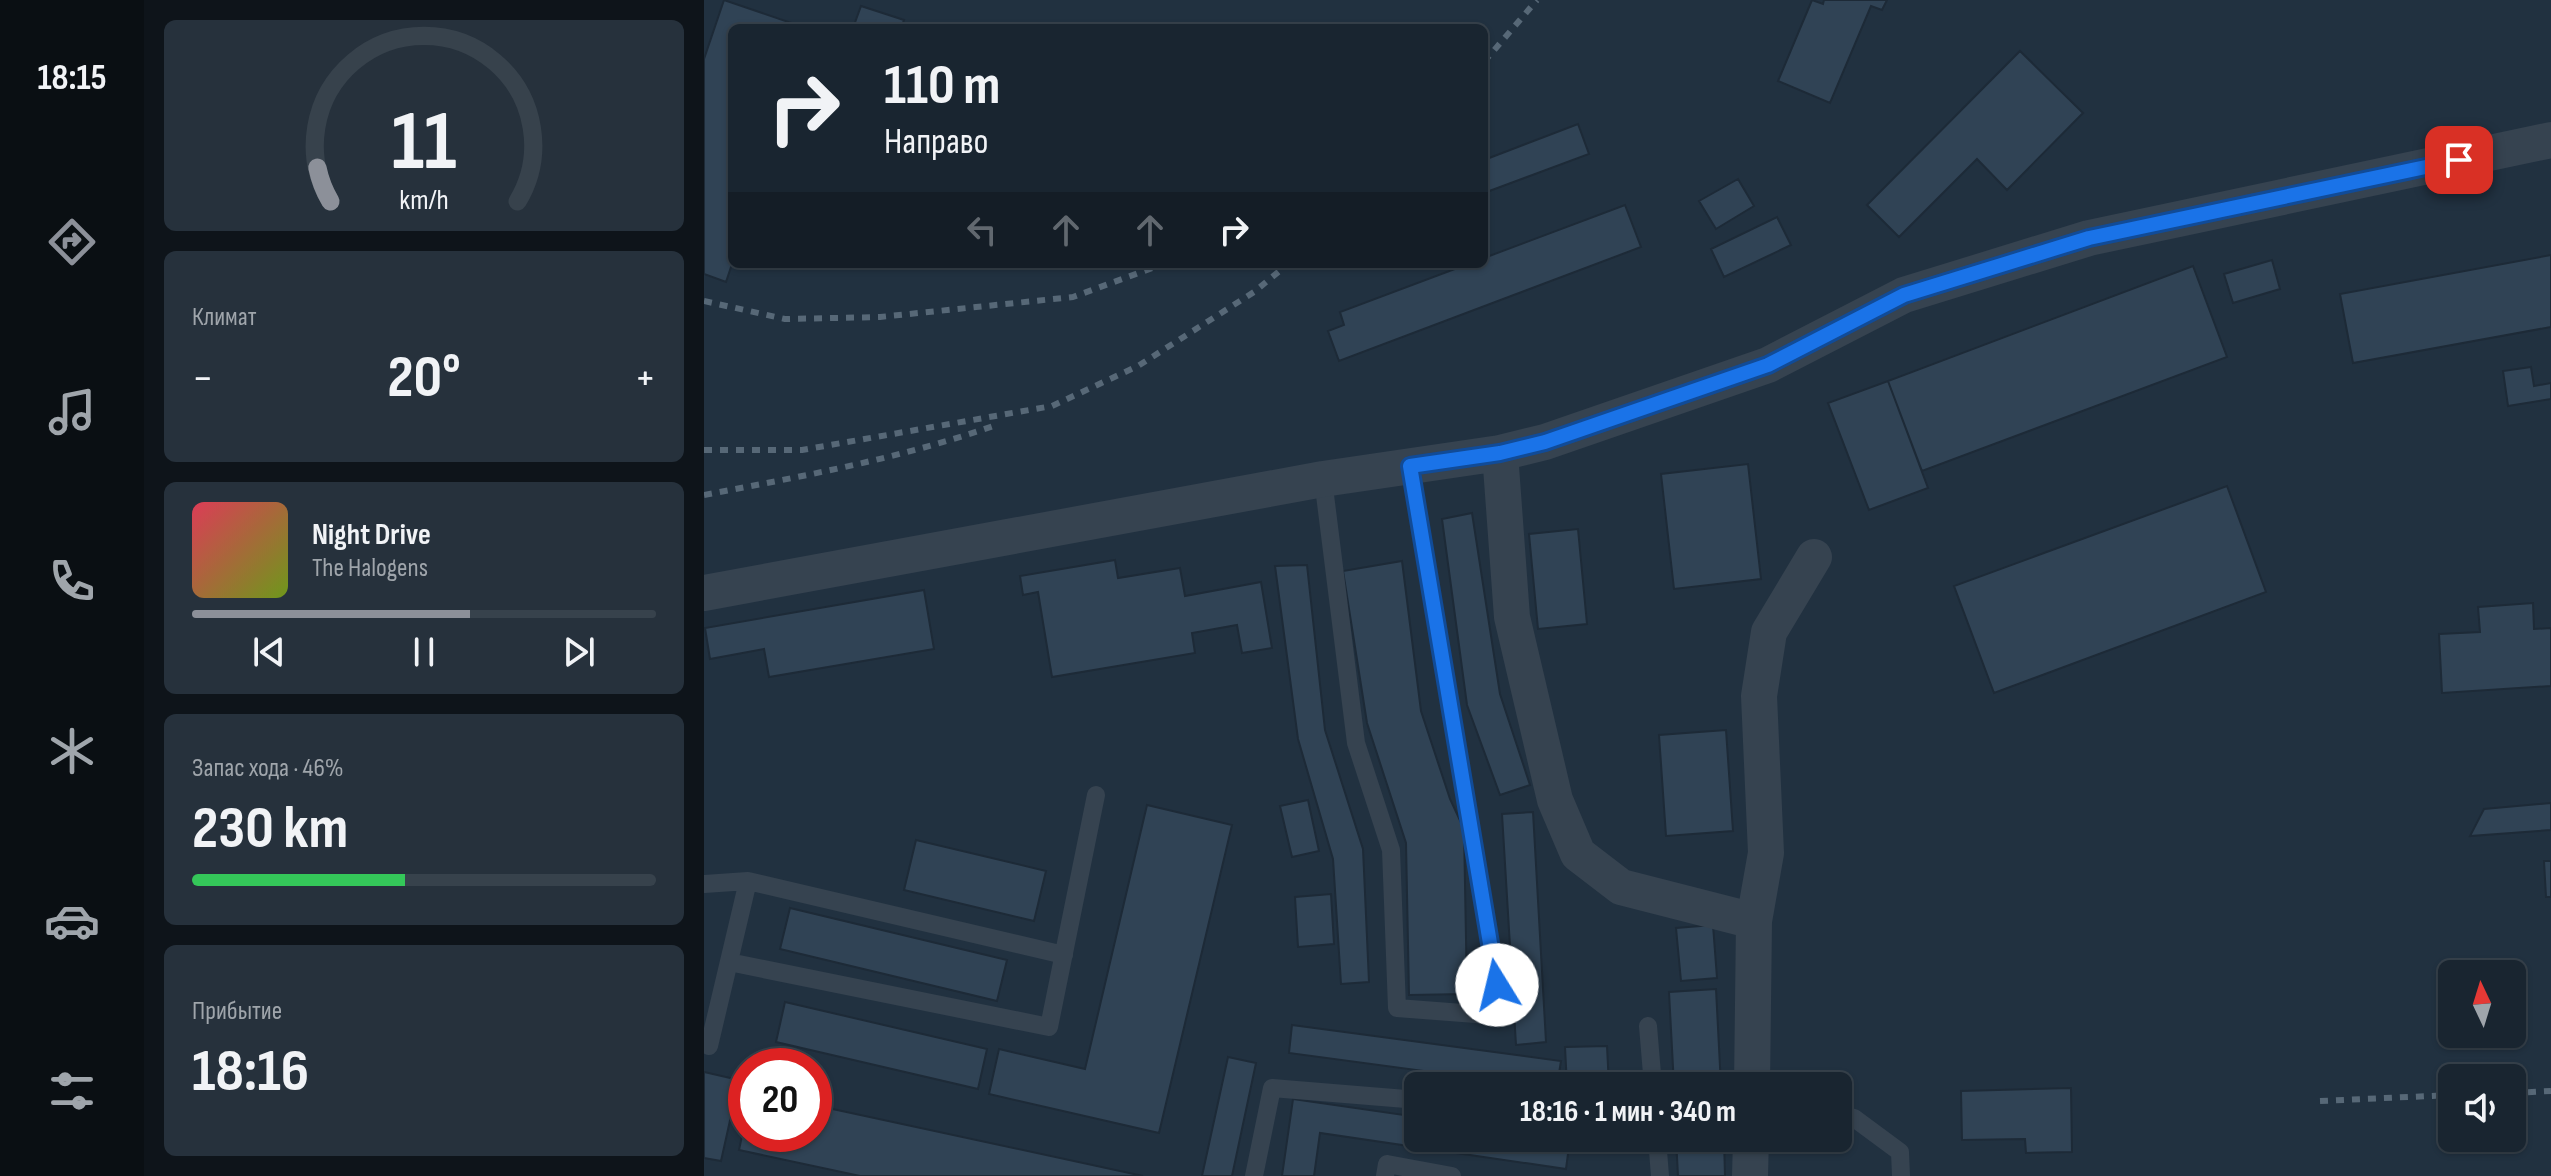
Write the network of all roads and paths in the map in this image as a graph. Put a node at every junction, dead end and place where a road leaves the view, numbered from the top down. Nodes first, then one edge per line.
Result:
1 (2551, 140) edge
2 (1500, 453) junction
3 (1410, 466) junction
4 (1323, 479) junction
5 (1814, 557) dead end
6 (704, 593) edge
7 (1096, 795) dead end
8 (748, 881) junction
9 (704, 884) edge
10 (1754, 921) junction
11 (1064, 955) junction
12 (729, 962) junction
13 (1648, 1026) dead end
14 (709, 1046) dead end
15 (1652, 1072) edge
16 (1752, 1072) edge
17 (1404, 1099) edge
18 (1852, 1117) edge
19 (1658, 1152) edge
20 (1751, 1152) edge
21 (1254, 1176) edge
22 (1385, 1176) edge
23 (1452, 1176) edge
24 (1660, 1176) edge
25 (1750, 1176) edge
26 (1901, 1176) edge

1 - 2 street
2 - 3 street
2 - 10 street
3 - 4 street
3 - 4 lane
4 - 6 street
5 - 10 street
7 - 11 lane
8 - 9 lane
8 - 11 lane
8 - 12 lane
10 - 16 street
11 - 12 lane
12 - 14 lane
13 - 15 lane
17 - 21 lane
18 - 26 lane
19 - 24 lane
20 - 25 street
22 - 23 lane

